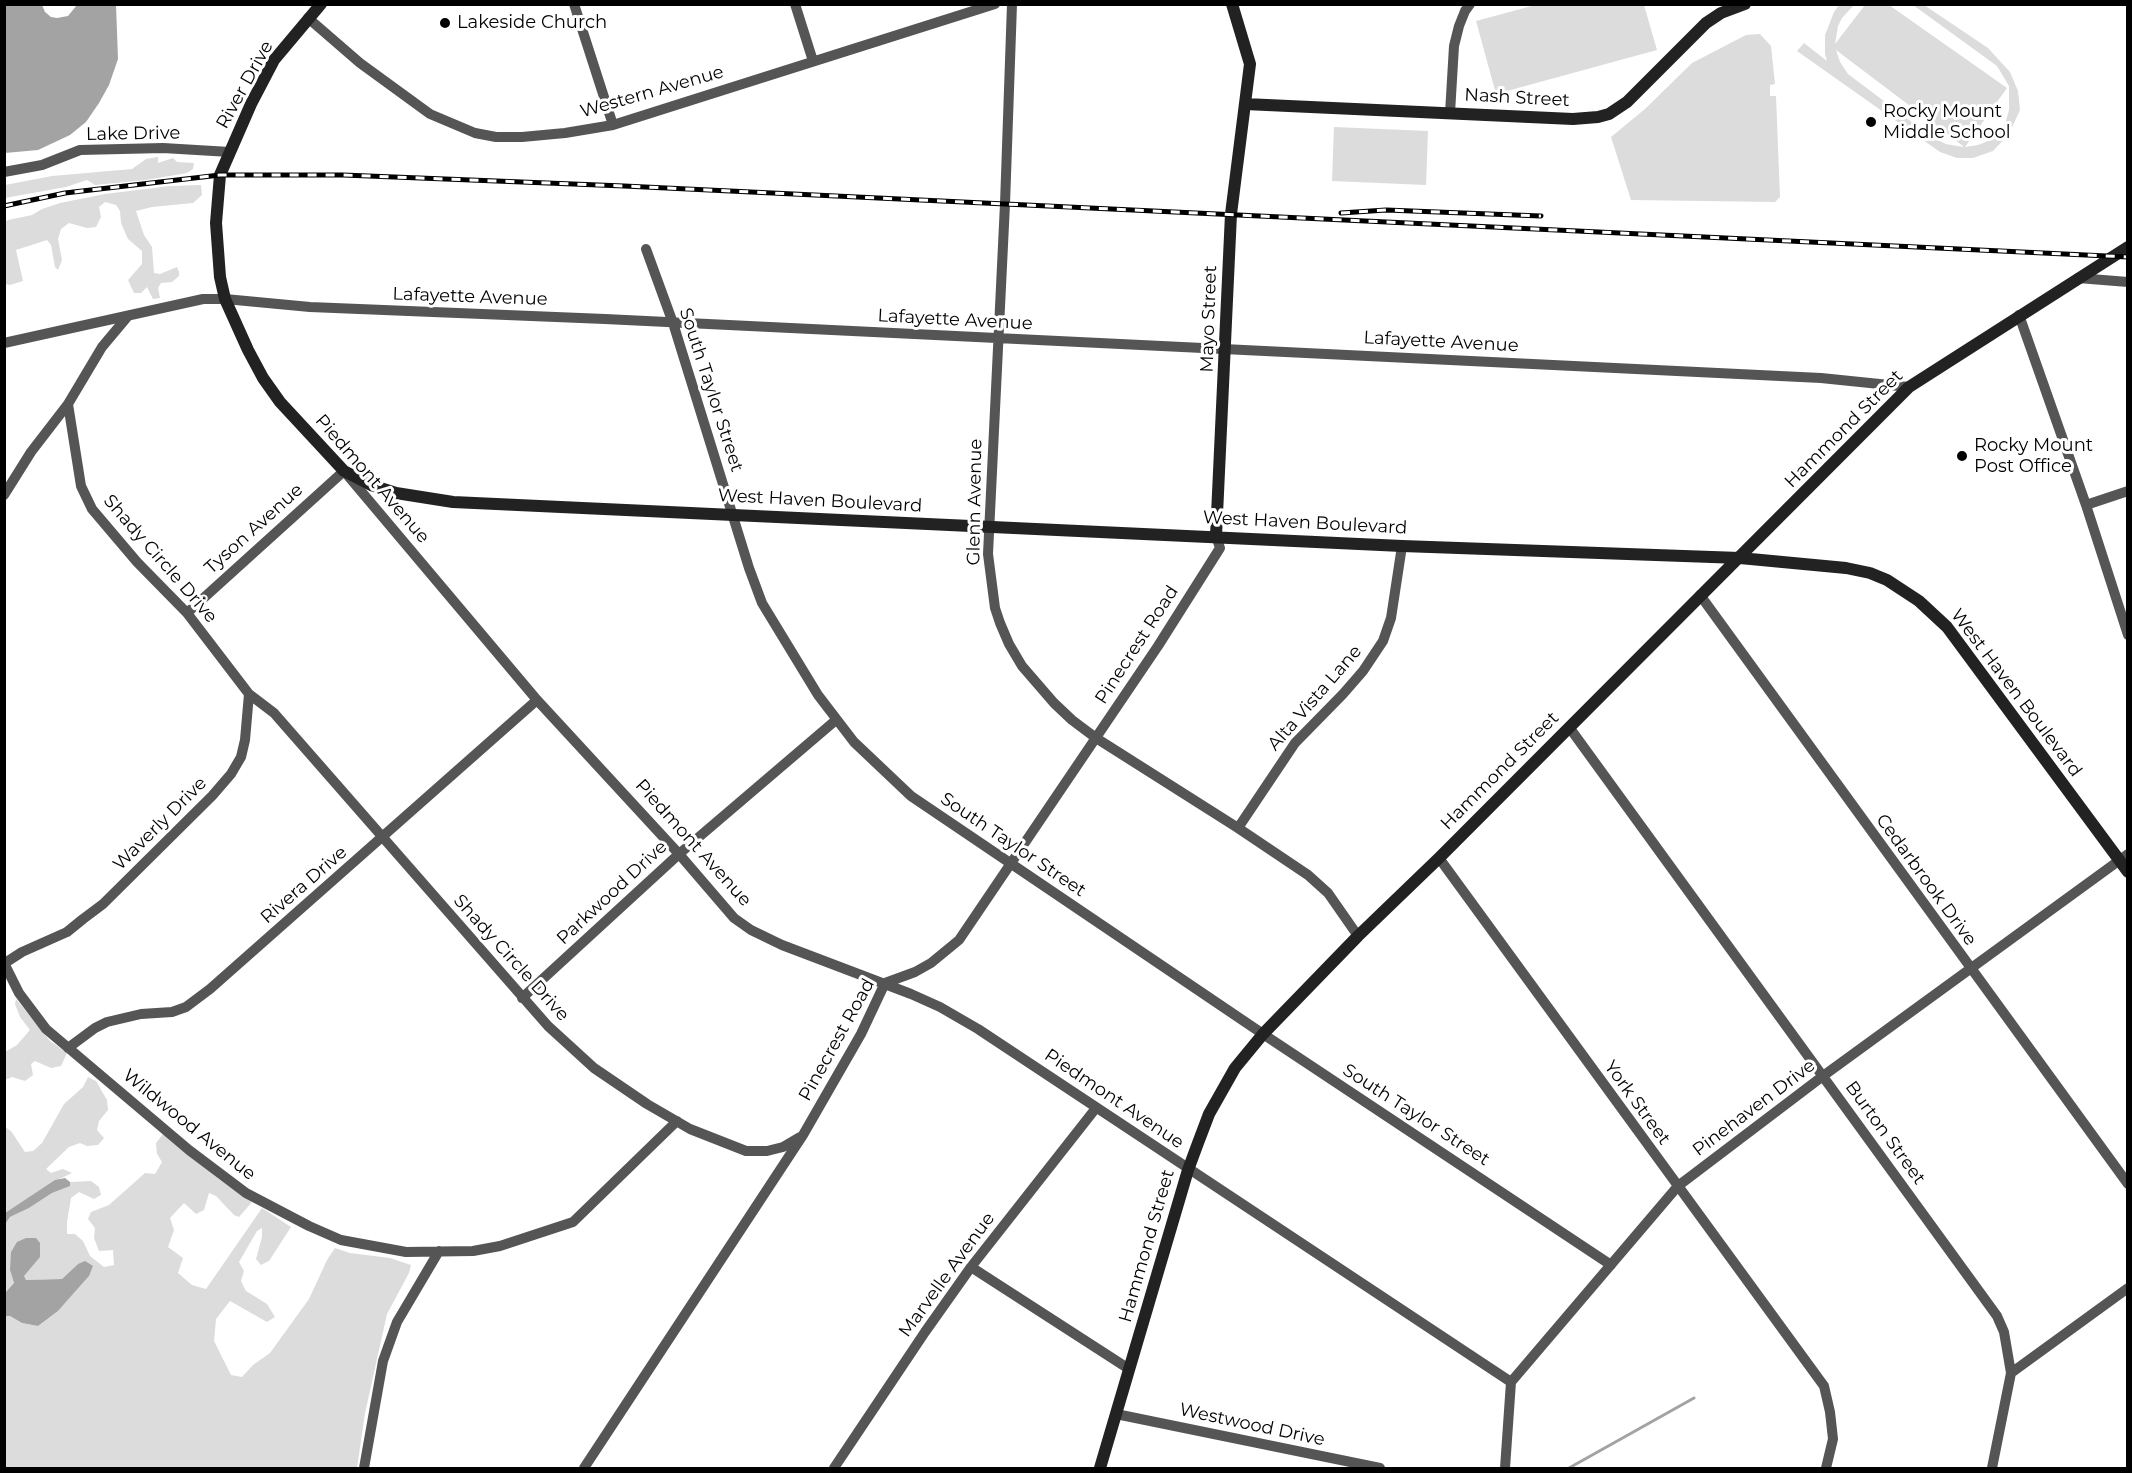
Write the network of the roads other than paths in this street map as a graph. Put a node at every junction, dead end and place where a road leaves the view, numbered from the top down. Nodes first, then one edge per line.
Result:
1 (574, 4) edge
2 (795, 4) edge
3 (995, 4) edge
4 (1012, 4) edge
5 (1232, 4) edge
6 (1470, 4) edge
7 (1745, 4) edge
8 (322, 6) edge
9 (1732, 6) edge
10 (308, 18) junction
11 (813, 61) junction
12 (1245, 104) junction
13 (1450, 113) junction
14 (613, 125) junction
15 (230, 152) junction
16 (4, 172) edge
17 (220, 175) joint
18 (2127, 247) edge
19 (646, 249) dead end
20 (2078, 278) junction
21 (2127, 282) edge
22 (225, 299) junction
23 (2019, 315) junction
24 (128, 316) junction
25 (673, 323) junction
26 (998, 339) junction
27 (4, 343) edge
28 (1226, 348) junction
29 (1909, 387) junction
30 (68, 404) junction
31 (344, 471) junction
32 (2127, 491) edge
33 (4, 495) edge
34 (2086, 505) junction
35 (733, 514) junction
36 (990, 527) junction
37 (1216, 536) junction
38 (1402, 546) junction
39 (1740, 558) junction
40 (1700, 595) junction
41 (187, 612) junction
42 (2127, 634) edge
43 (249, 694) junction
44 (537, 700) junction
45 (836, 720) junction
46 (1569, 727) junction
47 (1096, 738) junction
48 (1238, 828) junction
49 (384, 837) junction
50 (679, 854) junction
51 (2123, 857) edge
52 (1439, 858) junction
53 (1011, 864) junction
54 (2127, 872) edge
55 (1358, 936) junction
56 (5, 963) edge
57 (1970, 968) junction
58 (885, 983) junction
59 (522, 998) junction
60 (1263, 1034) junction
61 (68, 1048) junction
62 (1823, 1076) junction
63 (1096, 1108) junction
64 (677, 1121) junction
65 (803, 1135) junction
66 (1188, 1170) junction
67 (2127, 1184) edge
68 (1678, 1186) junction
69 (439, 1251) junction
70 (1611, 1265) junction
71 (971, 1267) junction
72 (2127, 1288) edge
73 (1129, 1369) junction
74 (2011, 1373) junction
75 (1510, 1382) junction
76 (1116, 1414) junction
77 (364, 1468) edge
78 (584, 1468) edge
79 (834, 1468) edge
80 (1100, 1468) edge
81 (1380, 1468) edge
82 (1505, 1468) edge
83 (1826, 1468) edge
84 (1992, 1468) edge

1 - 14 street
2 - 11 street
3 - 11 street, Western Avenue
4 - 26 street, Glenn Avenue
5 - 12 street, Mayo Street
6 - 13 street
7 - 9 street, Nash Street
8 - 10 street, River Drive
9 - 13 street, Nash Street
10 - 14 street, Western Avenue
10 - 15 street, River Drive
11 - 14 street, Western Avenue
12 - 13 street, Nash Street
12 - 28 street, Mayo Street
15 - 16 street, Lake Drive
15 - 17 street, River Drive
17 - 22 street, Piedmont Avenue
18 - 20 street, Hammond Street
19 - 25 street, South Taylor Street
20 - 21 street
20 - 23 street, Hammond Street
22 - 24 street, Lafayette Avenue
22 - 25 street, Lafayette Avenue
22 - 31 street, Piedmont Avenue
23 - 29 street, Hammond Street
23 - 34 street
24 - 27 street, Lafayette Avenue
24 - 30 street
25 - 26 street, Lafayette Avenue
25 - 35 street, South Taylor Street
26 - 28 street, Lafayette Avenue
26 - 36 street, Glenn Avenue
28 - 29 street, Lafayette Avenue
28 - 37 street, Mayo Street
29 - 39 street, Hammond Street
30 - 33 street
30 - 41 street, Shady Circle Drive
31 - 35 street, West Haven Boulevard
31 - 41 street, Tyson Avenue
31 - 44 street, Piedmont Avenue
32 - 34 street
34 - 42 street
35 - 36 street, West Haven Boulevard
35 - 45 street, South Taylor Street
36 - 37 street, West Haven Boulevard
36 - 47 street, Glenn Avenue
37 - 38 street, West Haven Boulevard
37 - 47 street, Pinecrest Road
38 - 39 street, West Haven Boulevard
38 - 48 street, Alta Vista Lane
39 - 40 street, Hammond Street
39 - 51 street, West Haven Boulevard
40 - 46 street, Hammond Street
40 - 57 street, Cedarbrook Drive
41 - 43 street, Shady Circle Drive
43 - 49 street, Shady Circle Drive
43 - 56 street, Waverly Drive
44 - 49 street, Rivera Drive
44 - 50 street, Piedmont Avenue
45 - 50 street, Parkwood Drive
45 - 53 street, South Taylor Street
46 - 52 street, Hammond Street
46 - 62 street, Burton Street
47 - 48 street, Glenn Avenue
47 - 53 street, Pinecrest Road
48 - 55 street, Glenn Avenue
49 - 59 street, Shady Circle Drive
49 - 61 street, Rivera Drive
50 - 58 street, Piedmont Avenue
50 - 59 street, Parkwood Drive
51 - 54 street, West Haven Boulevard
51 - 57 street, Pinehaven Drive
52 - 55 street, Hammond Street
52 - 68 street, York Street
53 - 58 street, Pinecrest Road
53 - 60 street, South Taylor Street
55 - 60 street, Hammond Street
56 - 61 street, Wildwood Avenue
57 - 62 street, Pinehaven Drive
57 - 67 street, Cedarbrook Drive
58 - 63 street, Piedmont Avenue
58 - 65 street, Pinecrest Road
59 - 64 street, Shady Circle Drive
60 - 66 street, Hammond Street
60 - 70 street, South Taylor Street
61 - 69 street, Wildwood Avenue
62 - 68 street, Pinehaven Drive
62 - 74 street, Burton Street
63 - 66 street, Piedmont Avenue
63 - 71 street, Marvelle Avenue
64 - 65 street, Shady Circle Drive
64 - 69 street, Wildwood Avenue
65 - 78 street, Pinecrest Road
66 - 73 street, Hammond Street
66 - 75 street, Piedmont Avenue
68 - 70 street, Pinehaven Drive
68 - 83 street, York Street
69 - 77 street
70 - 75 street, Pinehaven Drive
71 - 73 street
71 - 79 street, Marvelle Avenue
72 - 74 street
73 - 76 street, Hammond Street
74 - 84 street, Burton Street
75 - 82 street
76 - 80 street, Hammond Street
76 - 81 street, Westwood Drive

